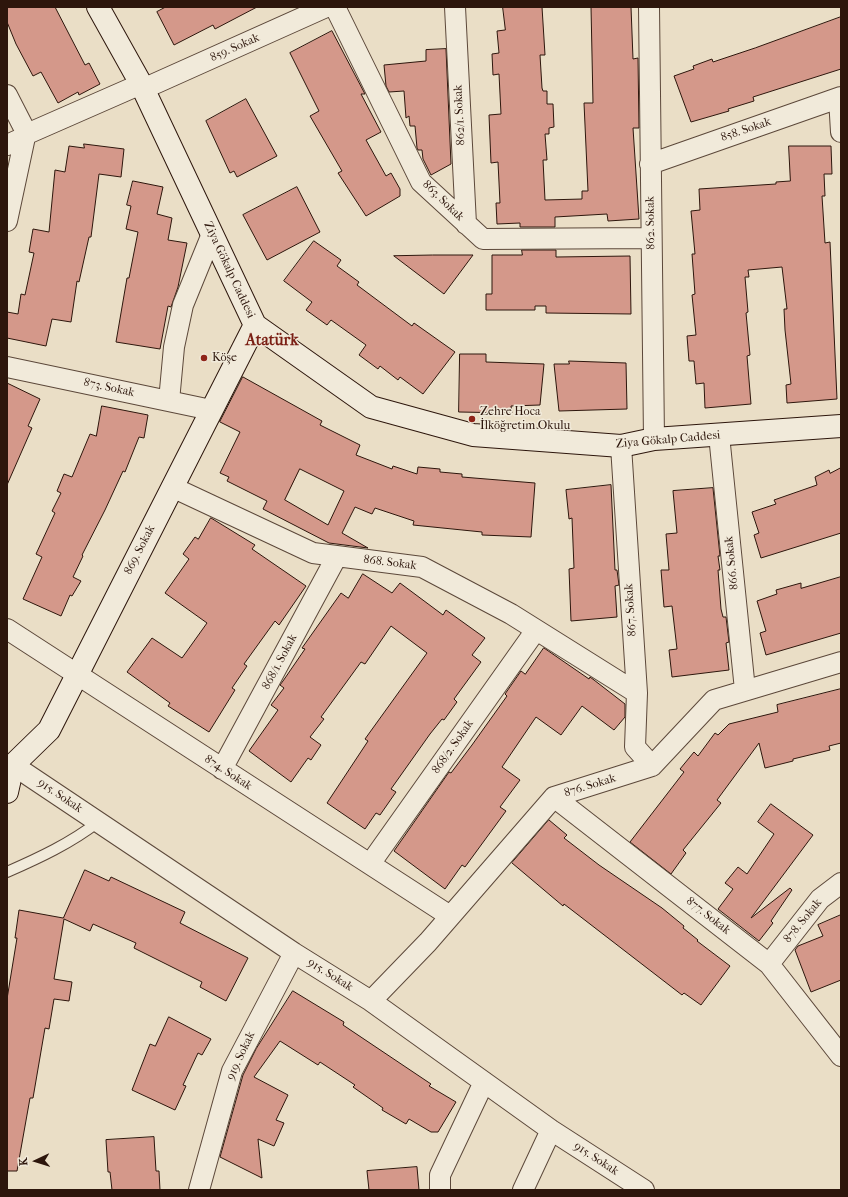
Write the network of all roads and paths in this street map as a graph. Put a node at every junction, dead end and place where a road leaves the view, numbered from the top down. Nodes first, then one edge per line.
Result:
1 (98, 7) edge
2 (326, 7) edge
3 (336, 7) edge
4 (455, 7) edge
5 (649, 7) edge
6 (142, 87) junction
7 (7, 95) edge
8 (840, 98) edge
9 (841, 132) edge
10 (26, 135) junction
11 (7, 145) edge
12 (650, 164) junction
13 (7, 220) edge
14 (466, 224) junction
15 (212, 234) junction
16 (651, 238) junction
17 (255, 325) junction
18 (7, 367) edge
19 (169, 401) junction
20 (211, 410) junction
21 (841, 426) edge
22 (719, 435) junction
23 (654, 439) junction
24 (621, 446) junction
25 (172, 487) junction
26 (337, 556) junction
27 (7, 629) edge
28 (536, 630) junction
29 (841, 662) edge
30 (77, 674) junction
31 (745, 690) junction
32 (637, 693) junction
33 (13, 765) junction
34 (652, 766) junction
35 (222, 769) junction
36 (7, 792) edge
37 (554, 797) junction
38 (98, 822) junction
39 (370, 864) junction
40 (7, 872) edge
41 (841, 883) edge
42 (450, 916) junction
43 (294, 953) junction
44 (769, 964) junction
45 (371, 1001) junction
46 (841, 1056) edge
47 (484, 1082) junction
48 (551, 1130) junction
49 (199, 1190) edge
50 (440, 1190) edge
51 (523, 1190) edge
52 (644, 1190) edge

1 - 6 main road, Ziya Gökalp Caddesi
2 - 6 street, 859. Sokak
3 - 14 street, 863. Sokak
4 - 14 street, 862/1. Sokak
5 - 12 street, 862. Sokak
6 - 10 street, 859. Sokak
6 - 15 main road, Ziya Gökalp Caddesi
7 - 10 street
8 - 9 street
8 - 12 street, 858. Sokak
10 - 11 street, 859. Sokak
10 - 13 street
12 - 16 street, 862. Sokak
14 - 16 street, 863. Sokak
15 - 17 main road, Ziya Gökalp Caddesi
15 - 19 street
16 - 23 street, 862. Sokak
17 - 20 main road, 869. Sokak
17 - 24 main road, Ziya Gökalp Caddesi
18 - 19 street, 873. Sokak
19 - 20 street, 873. Sokak
20 - 25 main road, 869. Sokak
21 - 22 main road, Ziya Gökalp Caddesi
22 - 23 main road, Ziya Gökalp Caddesi
22 - 31 street, 866. Sokak
23 - 24 main road, Ziya Gökalp Caddesi
24 - 32 street, 867. Sokak
25 - 26 street, 868. Sokak
25 - 30 main road, 869. Sokak
26 - 28 street, 868. Sokak
26 - 35 street, 868/1. Sokak
27 - 30 street, 874. Sokak
28 - 32 street, 868. Sokak
28 - 39 street, 868/2. Sokak
29 - 31 street, 876. Sokak
30 - 33 main road, 869. Sokak
30 - 35 street, 874. Sokak
31 - 34 street, 876. Sokak
32 - 34 street, 867. Sokak
33 - 36 main road
33 - 38 street, 915. Sokak
34 - 37 street, 876. Sokak
35 - 39 street, 874. Sokak
37 - 42 street, 876. Sokak
37 - 44 street, 877. Sokak
38 - 40 lane
38 - 43 street, 915. Sokak
39 - 42 street, 874. Sokak
41 - 44 street, 878. Sokak
42 - 45 street, 876. Sokak
43 - 45 street, 915. Sokak
43 - 49 street, 919. Sokak
44 - 46 street, 877. Sokak
45 - 47 street, 915. Sokak
47 - 48 street, 915. Sokak
47 - 50 street
48 - 51 street
48 - 52 street, 915. Sokak

